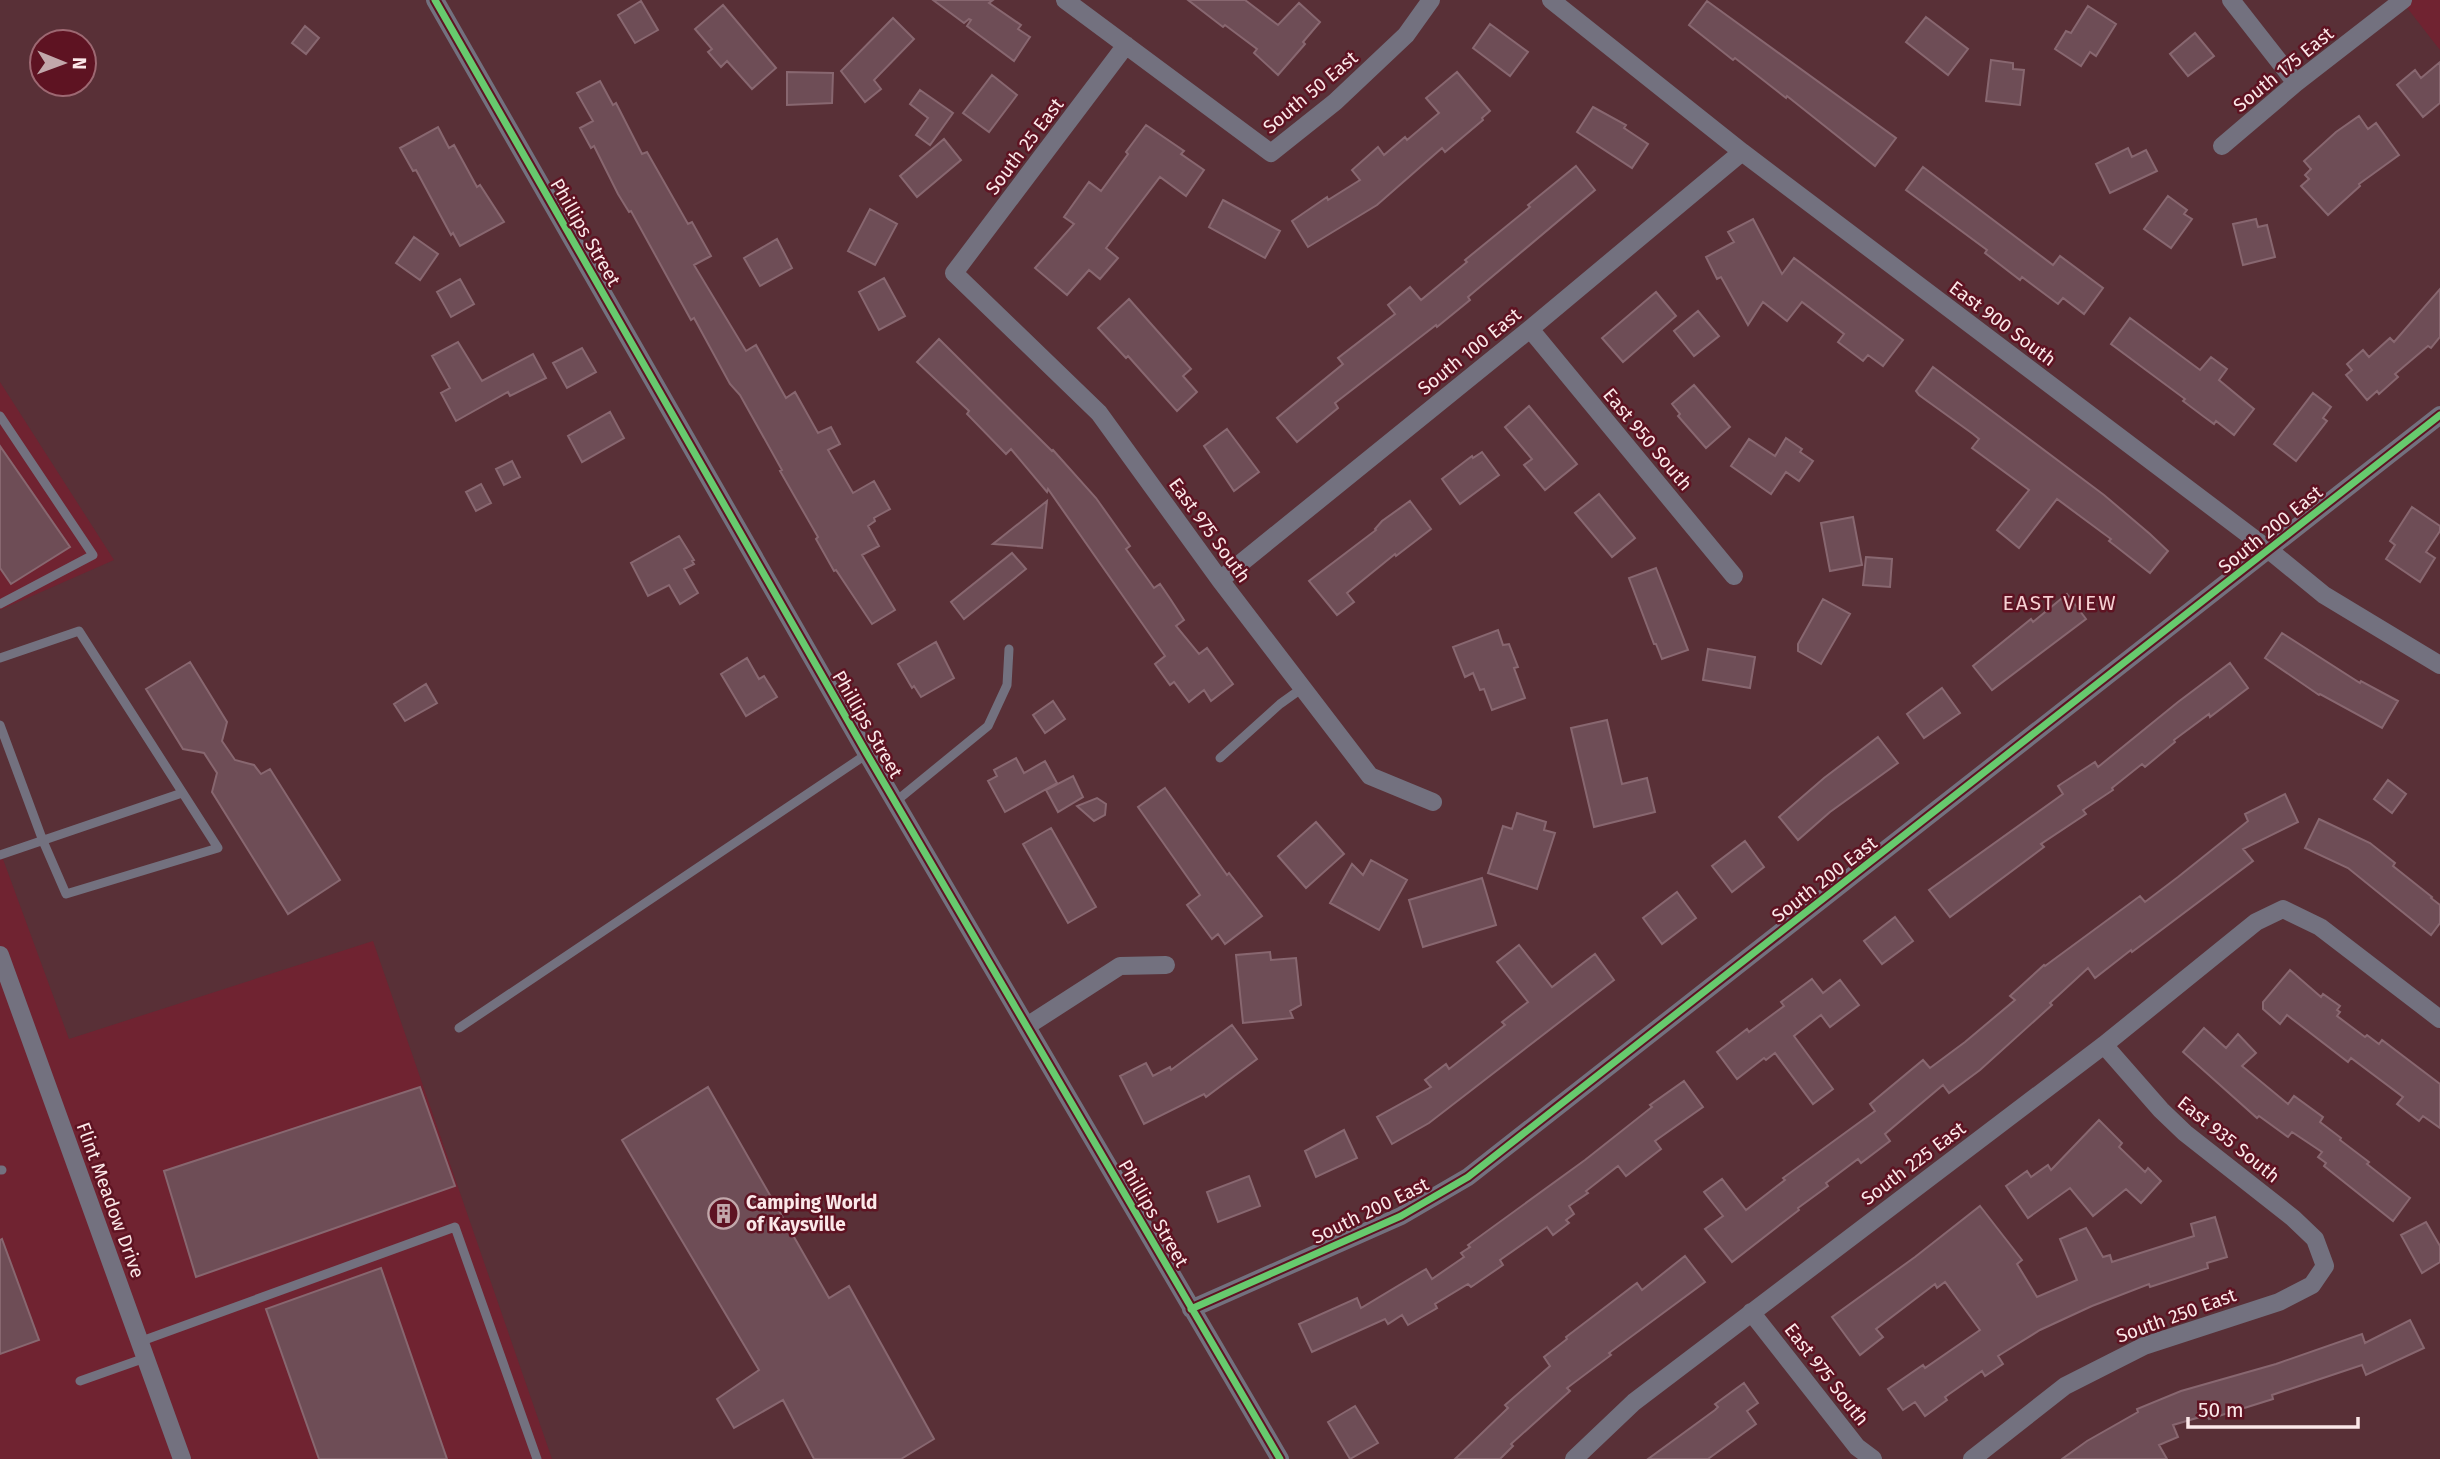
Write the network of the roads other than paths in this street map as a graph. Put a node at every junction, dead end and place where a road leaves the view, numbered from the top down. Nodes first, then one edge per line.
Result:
1 (435, 0) edge
2 (1065, 0) edge
3 (1431, 0) edge
4 (1552, 0) edge
5 (2231, 0) edge
6 (2403, 0) edge
7 (1126, 45) junction
8 (2296, 83) junction
9 (2222, 146) dead end
10 (1742, 152) junction
11 (954, 273) joint
12 (1530, 329) junction
13 (2440, 415) edge
14 (0, 416) edge
15 (2269, 550) junction
16 (1734, 576) dead end
17 (1220, 580) junction
18 (0, 604) edge
19 (1009, 649) dead end
20 (0, 658) edge
21 (2440, 665) edge
22 (1301, 689) junction
23 (0, 725) edge
24 (867, 754) junction
25 (1220, 758) dead end
26 (182, 793) junction
27 (895, 802) junction
28 (1433, 802) dead end
29 (43, 841) junction
30 (0, 855) edge
31 (0, 955) edge
32 (1166, 965) dead end
33 (5, 984) edge
34 (2440, 1019) edge
35 (1027, 1026) junction
36 (459, 1028) dead end
37 (2104, 1045) junction
38 (2325, 1266) joint
39 (1191, 1309) junction
40 (1751, 1312) junction
41 (142, 1350) junction
42 (79, 1381) dead end
43 (182, 1459) edge
44 (537, 1459) edge
45 (1280, 1459) edge
46 (1574, 1459) edge
47 (1873, 1459) edge
48 (1972, 1459) edge

1 - 24 street, Phillips Street
2 - 7 street
3 - 7 street, South 50 East
4 - 10 street, East 900 South
5 - 8 street
6 - 8 street, South 175 East
7 - 11 street, South 25 East
8 - 9 street, South 175 East
10 - 12 street, South 100 East
10 - 15 street, East 900 South
11 - 17 street, East 975 South
12 - 16 street, East 950 South
12 - 17 street, South 100 East
13 - 15 street, South 200 East
14 - 18 lane
15 - 21 street, East 900 South
15 - 39 street, South 200 East
17 - 22 street, East 975 South
19 - 27 lane
20 - 26 lane
22 - 25 lane
22 - 28 street, East 975 South
23 - 29 lane
24 - 27 street, Phillips Street
24 - 36 lane
26 - 29 lane
26 - 29 lane
27 - 35 street, Phillips Street
29 - 30 lane
31 - 33 street, Flint Meadow Drive
32 - 35 street
33 - 41 street, Flint Meadow Drive
34 - 37 street, South 225 East
35 - 39 street, Phillips Street
37 - 38 street, East 935 South
37 - 40 street, South 225 East
38 - 48 street, South 250 East
39 - 45 street, Phillips Street
40 - 46 street, South 225 East
40 - 47 street, East 975 South
41 - 42 lane
41 - 43 street, Flint Meadow Drive
41 - 44 lane

